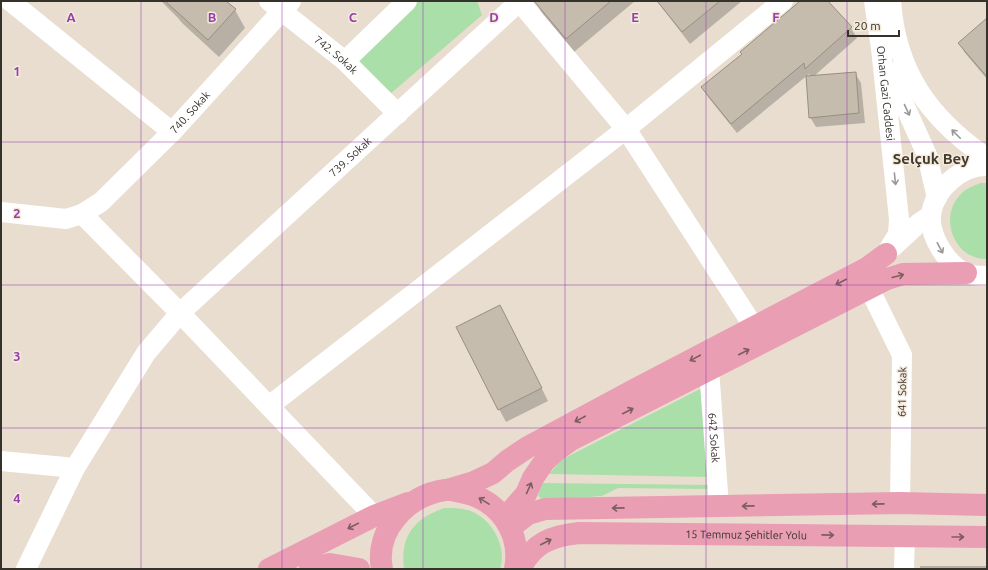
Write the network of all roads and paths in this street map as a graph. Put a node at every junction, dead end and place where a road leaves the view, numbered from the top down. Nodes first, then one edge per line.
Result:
1 (6, 1) edge
2 (10, 1) edge
3 (407, 1) edge
4 (520, 1) edge
5 (784, 1) edge
6 (874, 1) edge
7 (891, 1) edge
8 (280, 4) edge
9 (1, 7) edge
10 (881, 48) junction
11 (345, 61) junction
12 (398, 114) junction
13 (626, 129) junction
14 (172, 132) junction
15 (987, 158) edge
16 (987, 166) edge
17 (934, 206) junction
18 (1, 212) edge
19 (82, 214) junction
20 (886, 254) junction
21 (966, 273) junction
22 (987, 276) edge
23 (869, 288) junction
24 (180, 313) junction
25 (754, 326) junction
26 (710, 369) junction
27 (269, 406) junction
28 (1, 461) edge
29 (75, 468) junction
30 (447, 490) junction
31 (415, 501) junction
32 (900, 504) junction
33 (987, 505) edge
34 (719, 506) junction
35 (374, 516) junction
36 (508, 523) junction
37 (905, 536) junction
38 (987, 537) edge
39 (26, 569) edge
40 (269, 569) edge
41 (310, 569) edge
42 (359, 569) edge
43 (382, 569) edge
44 (515, 569) edge
45 (520, 569) edge
46 (904, 569) edge

1 - 9 street
2 - 14 street
3 - 11 street
4 - 12 street, 739. Sokak
4 - 13 street
5 - 13 street
6 - 10 street, Orhan Gazi Caddesi
15 -> 7 street
8 - 11 street, 742. Sokak
8 - 14 street, 740. Sokak
10 -> 17 street
10 -> 20 street, Orhan Gazi Caddesi
11 - 12 street, 742. Sokak
12 - 24 street, 739. Sokak
13 - 25 street
13 - 27 street
14 - 19 street, 740. Sokak
16 - 17 street
17 - 20 street
17 -> 21 street
18 - 19 street, 740. Sokak
19 - 24 street
20 -> 25 main road
21 - 22 street
23 -> 21 main road
26 -> 23 main road
23 - 32 street, 641 Sokak
24 - 27 street
24 - 29 street, 739. Sokak
25 -> 30 main road
26 - 34 street, 642 Sokak
36 -> 26 main road
27 - 35 street
28 - 29 street
29 - 39 street, 739. Sokak
30 - 31 main road
36 -> 30 main road
31 - 35 main road
31 - 43 main road
32 - 33 main road
32 -> 34 main road
34 -> 36 main road
35 -> 40 main road
36 - 44 main road
37 -> 38 main road, 15 Temmuz Şehitler Yolu
45 -> 37 main road, 15 Temmuz Şehitler Yolu
37 - 46 street
41 - 42 main road

